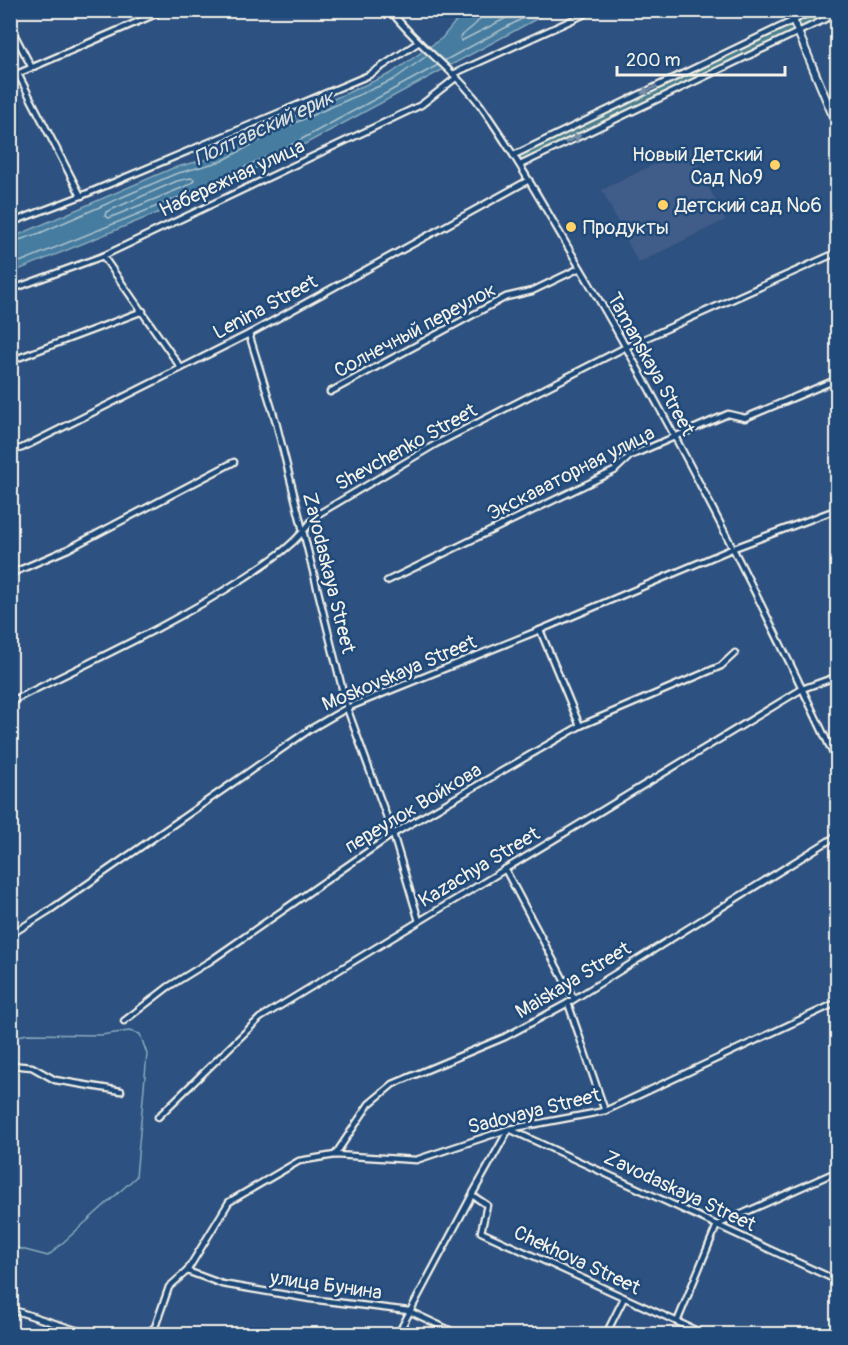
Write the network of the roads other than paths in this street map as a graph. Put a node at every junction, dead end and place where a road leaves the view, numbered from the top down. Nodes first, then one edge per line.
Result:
1 (165, 10) edge
2 (390, 10) edge
3 (594, 10) edge
4 (789, 10) edge
5 (815, 10) edge
6 (837, 13) edge
7 (792, 21) junction
8 (10, 27) edge
9 (797, 32) junction
10 (418, 42) junction
11 (32, 68) junction
12 (18, 74) junction
13 (455, 75) junction
14 (10, 77) edge
15 (837, 128) edge
16 (514, 155) junction
17 (520, 165) junction
18 (529, 180) junction
19 (81, 196) junction
20 (10, 223) edge
21 (837, 252) edge
22 (104, 255) junction
23 (580, 268) junction
24 (10, 290) edge
25 (143, 311) junction
26 (249, 334) junction
27 (626, 346) junction
28 (10, 361) edge
29 (181, 368) junction
30 (837, 380) edge
31 (330, 392) dead end
32 (675, 437) junction
33 (10, 451) edge
34 (234, 462) dead end
35 (837, 509) edge
36 (304, 533) junction
37 (734, 548) junction
38 (10, 574) edge
39 (387, 581) dead end
40 (540, 630) junction
41 (735, 653) dead end
42 (837, 676) edge
43 (802, 689) junction
44 (10, 702) edge
45 (347, 708) junction
46 (580, 726) junction
47 (837, 764) edge
48 (393, 834) junction
49 (837, 835) edge
50 (505, 869) junction
51 (419, 921) junction
52 (10, 935) edge
53 (574, 999) junction
54 (837, 1002) edge
55 (568, 1003) junction
56 (124, 1021) dead end
57 (10, 1065) edge
58 (121, 1091) dead end
59 (605, 1111) junction
60 (158, 1117) dead end
61 (509, 1129) junction
62 (335, 1155) junction
63 (837, 1171) edge
64 (472, 1195) junction
65 (717, 1225) junction
66 (187, 1271) junction
67 (837, 1281) edge
68 (624, 1298) junction
69 (10, 1309) edge
70 (409, 1311) junction
71 (677, 1322) junction
72 (88, 1335) edge
73 (147, 1335) edge
74 (398, 1335) edge
75 (458, 1335) edge
76 (606, 1335) edge
77 (704, 1335) edge

1 - 11 street
2 - 10 street, Tamanskaya Street
3 - 13 street, Набережная улица
4 - 7 street
5 - 7 street
6 - 9 street
7 - 9 street
7 -> 16 street
8 - 11 street
9 - 15 street
17 -> 9 street
10 - 13 street, Tamanskaya Street
10 - 19 street
11 - 12 street
12 - 14 street
12 - 19 street
13 - 16 street, Tamanskaya Street
13 - 22 street, Набережная улица
16 - 17 street, Tamanskaya Street
17 - 18 street, Tamanskaya Street
18 - 23 street, Tamanskaya Street
18 - 26 street, Lenina Street
19 - 20 street
21 - 27 street, Shevchenko Street
22 - 24 street, Набережная улица
22 - 25 street
23 - 27 street, Tamanskaya Street
23 - 31 street, Солнечный переулок
25 - 28 street
25 - 29 street
26 - 29 street, Lenina Street
26 - 36 street, Zavodaskaya Street
27 - 32 street, Tamanskaya Street
27 - 36 street, Shevchenko Street
29 - 33 street, Lenina Street
30 - 32 street, Экскаваторная улица
32 - 37 street, Tamanskaya Street
32 - 39 street, Экскаваторная улица
34 - 38 street
35 - 37 street, Moskovskaya Street
36 - 44 street, Shevchenko Street
36 - 45 street, Zavodaskaya Street
37 - 40 street, Moskovskaya Street
37 - 43 street, Tamanskaya Street
40 - 45 street, Moskovskaya Street
40 - 46 street
41 - 46 street, переулок Войкова
42 - 43 street, Kazachya Street
43 - 47 street, Tamanskaya Street
43 - 50 street, Kazachya Street
45 - 48 street, Zavodaskaya Street
45 - 52 street, Moskovskaya Street
46 - 48 street, переулок Войкова
48 - 51 street, Zavodaskaya Street
48 - 56 street, переулок Войкова
49 - 53 street, Maiskaya Street
50 - 51 street, Kazachya Street
50 - 53 street
51 - 60 street, Kazachya Street
53 - 55 street, Maiskaya Street
54 - 59 street, Sadovaya Street
55 - 59 street
55 - 62 street, Maiskaya Street
57 - 58 street
59 - 61 street, Sadovaya Street
61 - 62 street, Sadovaya Street
61 - 64 street
61 - 65 street, Zavodaskaya Street
62 - 66 street, Sadovaya Street
63 - 65 street
64 - 68 street, Chekhova Street
64 - 70 street
65 - 67 street, Zavodaskaya Street
65 - 71 street
66 - 70 street, улица Бунина
66 - 73 street
68 - 71 street, Chekhova Street
68 - 76 street
69 - 72 street
70 - 74 street
70 - 75 street, улица Бунина
71 - 77 street, Chekhova Street

